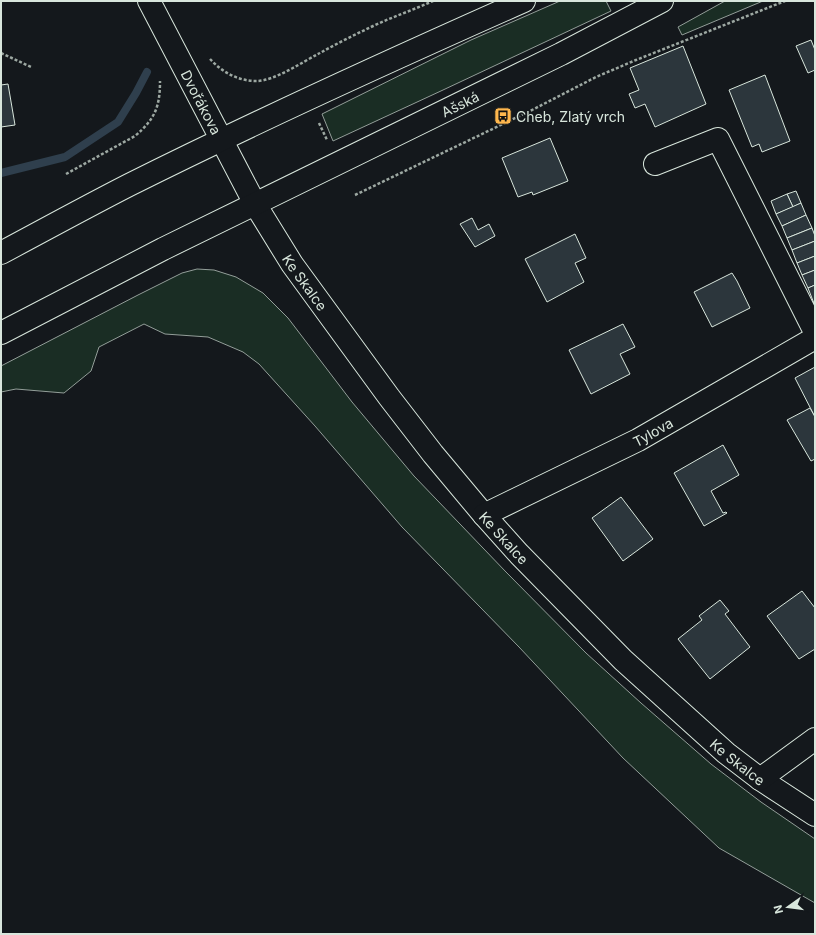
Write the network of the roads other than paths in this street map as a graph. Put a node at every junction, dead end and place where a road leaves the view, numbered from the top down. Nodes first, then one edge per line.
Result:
1 (149, 1) edge
2 (524, 1) edge
3 (662, 1) edge
4 (221, 140) junction
5 (654, 164) dead end
6 (255, 204) junction
7 (38, 233) junction
8 (1, 247) edge
9 (1, 253) edge
10 (815, 332) edge
11 (1, 333) edge
12 (815, 338) edge
13 (484, 515) junction
14 (815, 739) edge
15 (760, 779) junction
16 (815, 815) edge

1 - 4 street, Dvořákova
2 - 4 street
3 - 6 street, Ašská
4 - 6 street, Dvořákova
4 - 7 street
5 - 10 street
6 - 11 street, Ašská
6 - 13 street, Ke Skalce
7 - 8 street
7 - 9 street
12 - 13 street, Tylova
13 - 15 street, Ke Skalce
14 - 15 street
15 - 16 street, Ke Skalce

